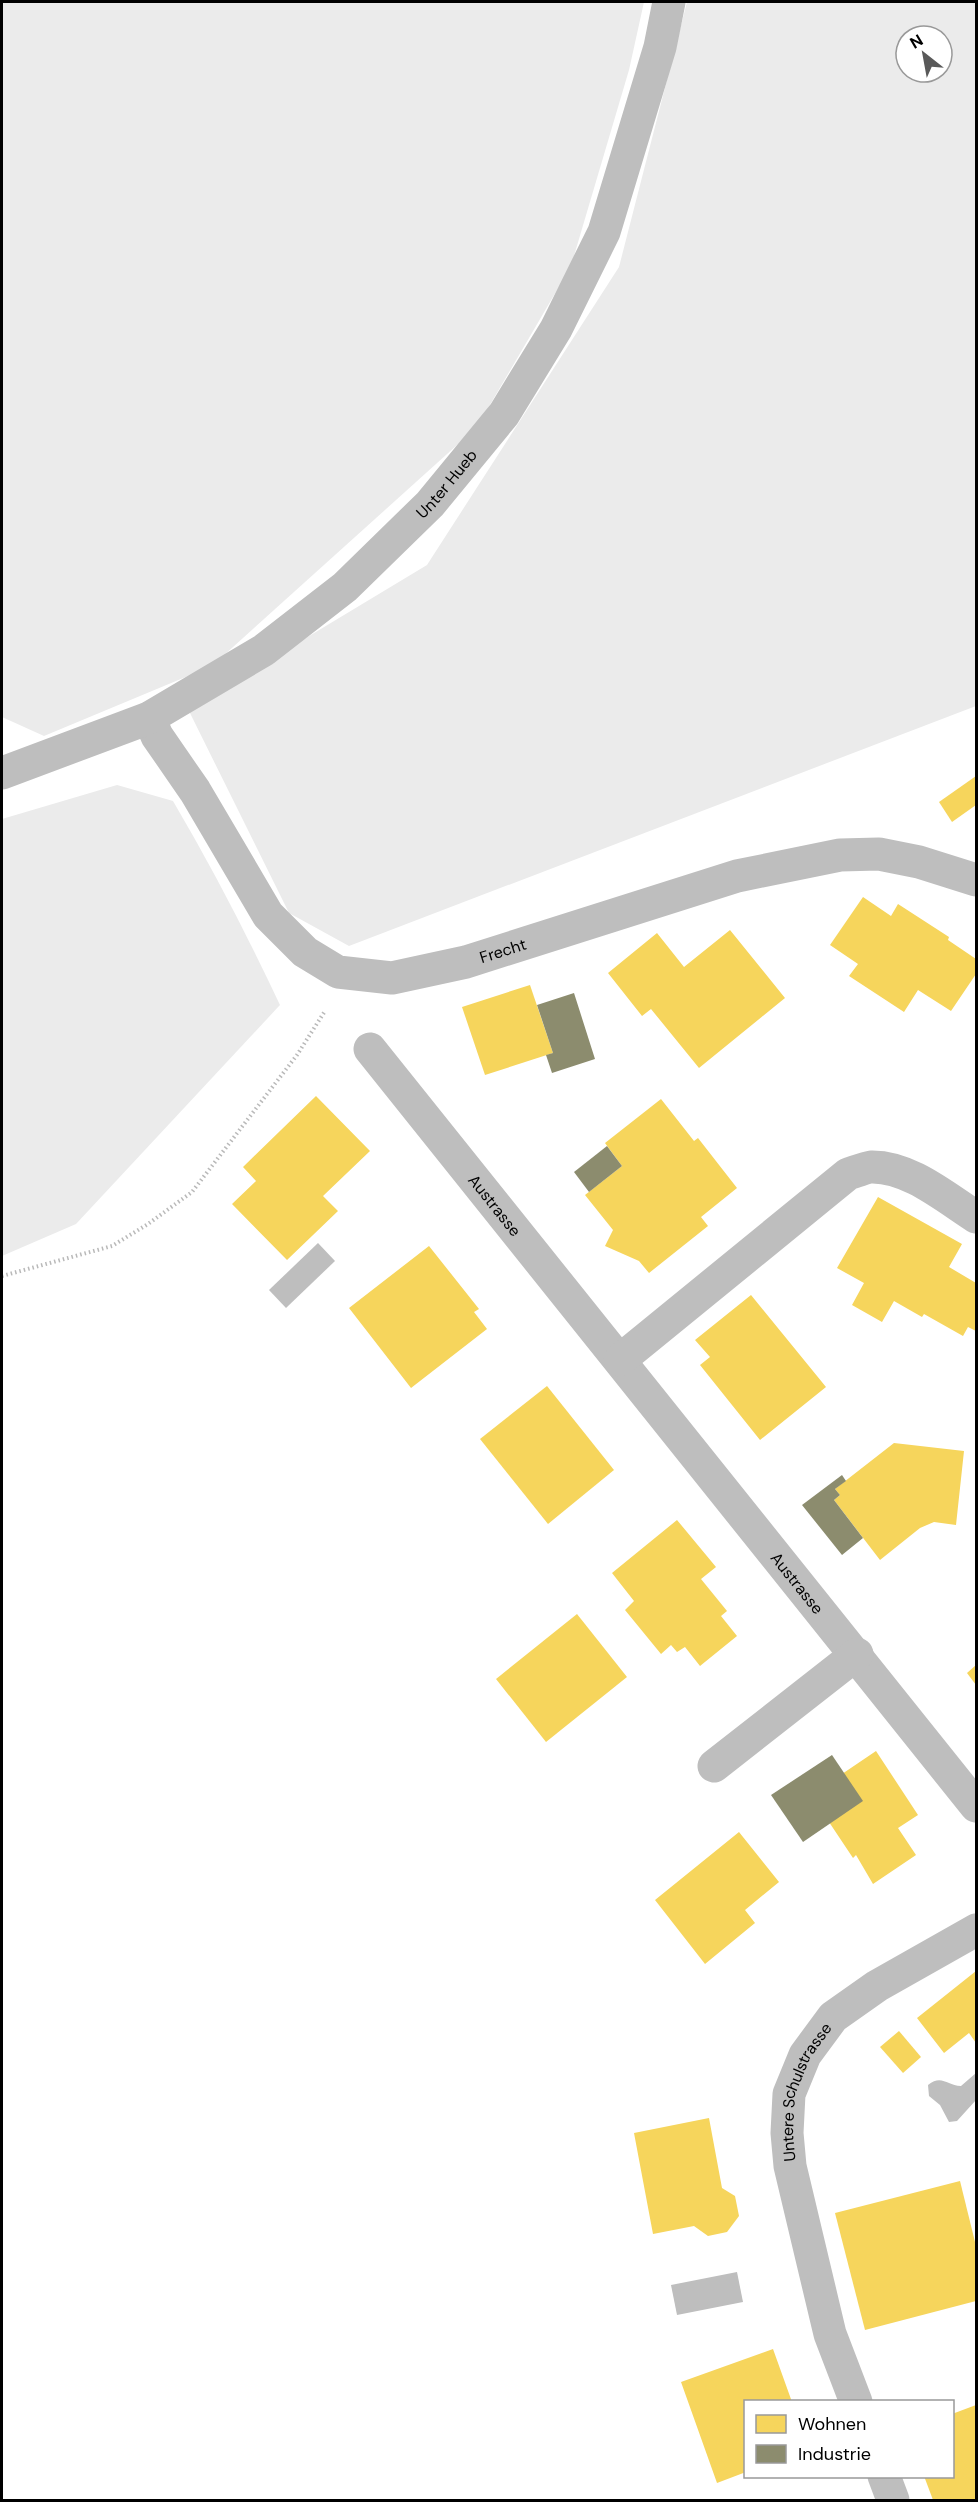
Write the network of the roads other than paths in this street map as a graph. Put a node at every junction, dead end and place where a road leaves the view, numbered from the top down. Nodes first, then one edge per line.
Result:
1 (669, 2) edge
2 (149, 718) junction
3 (2, 773) edge
4 (976, 880) edge
5 (370, 1048) dead end
6 (976, 1217) edge
7 (620, 1360) junction
8 (857, 1654) junction
9 (714, 1766) dead end
10 (976, 1806) edge
11 (976, 1930) edge
12 (855, 2400) edge
13 (885, 2478) edge
14 (893, 2500) edge

1 - 2 street, Unter Hueb
2 - 3 street, Unter Hueb
2 - 4 street, Frecht
5 - 7 street, Austrasse
6 - 7 street
7 - 8 street, Austrasse
8 - 9 street
8 - 10 street, Austrasse
11 - 12 street, Untere Schulstrasse
13 - 14 street

